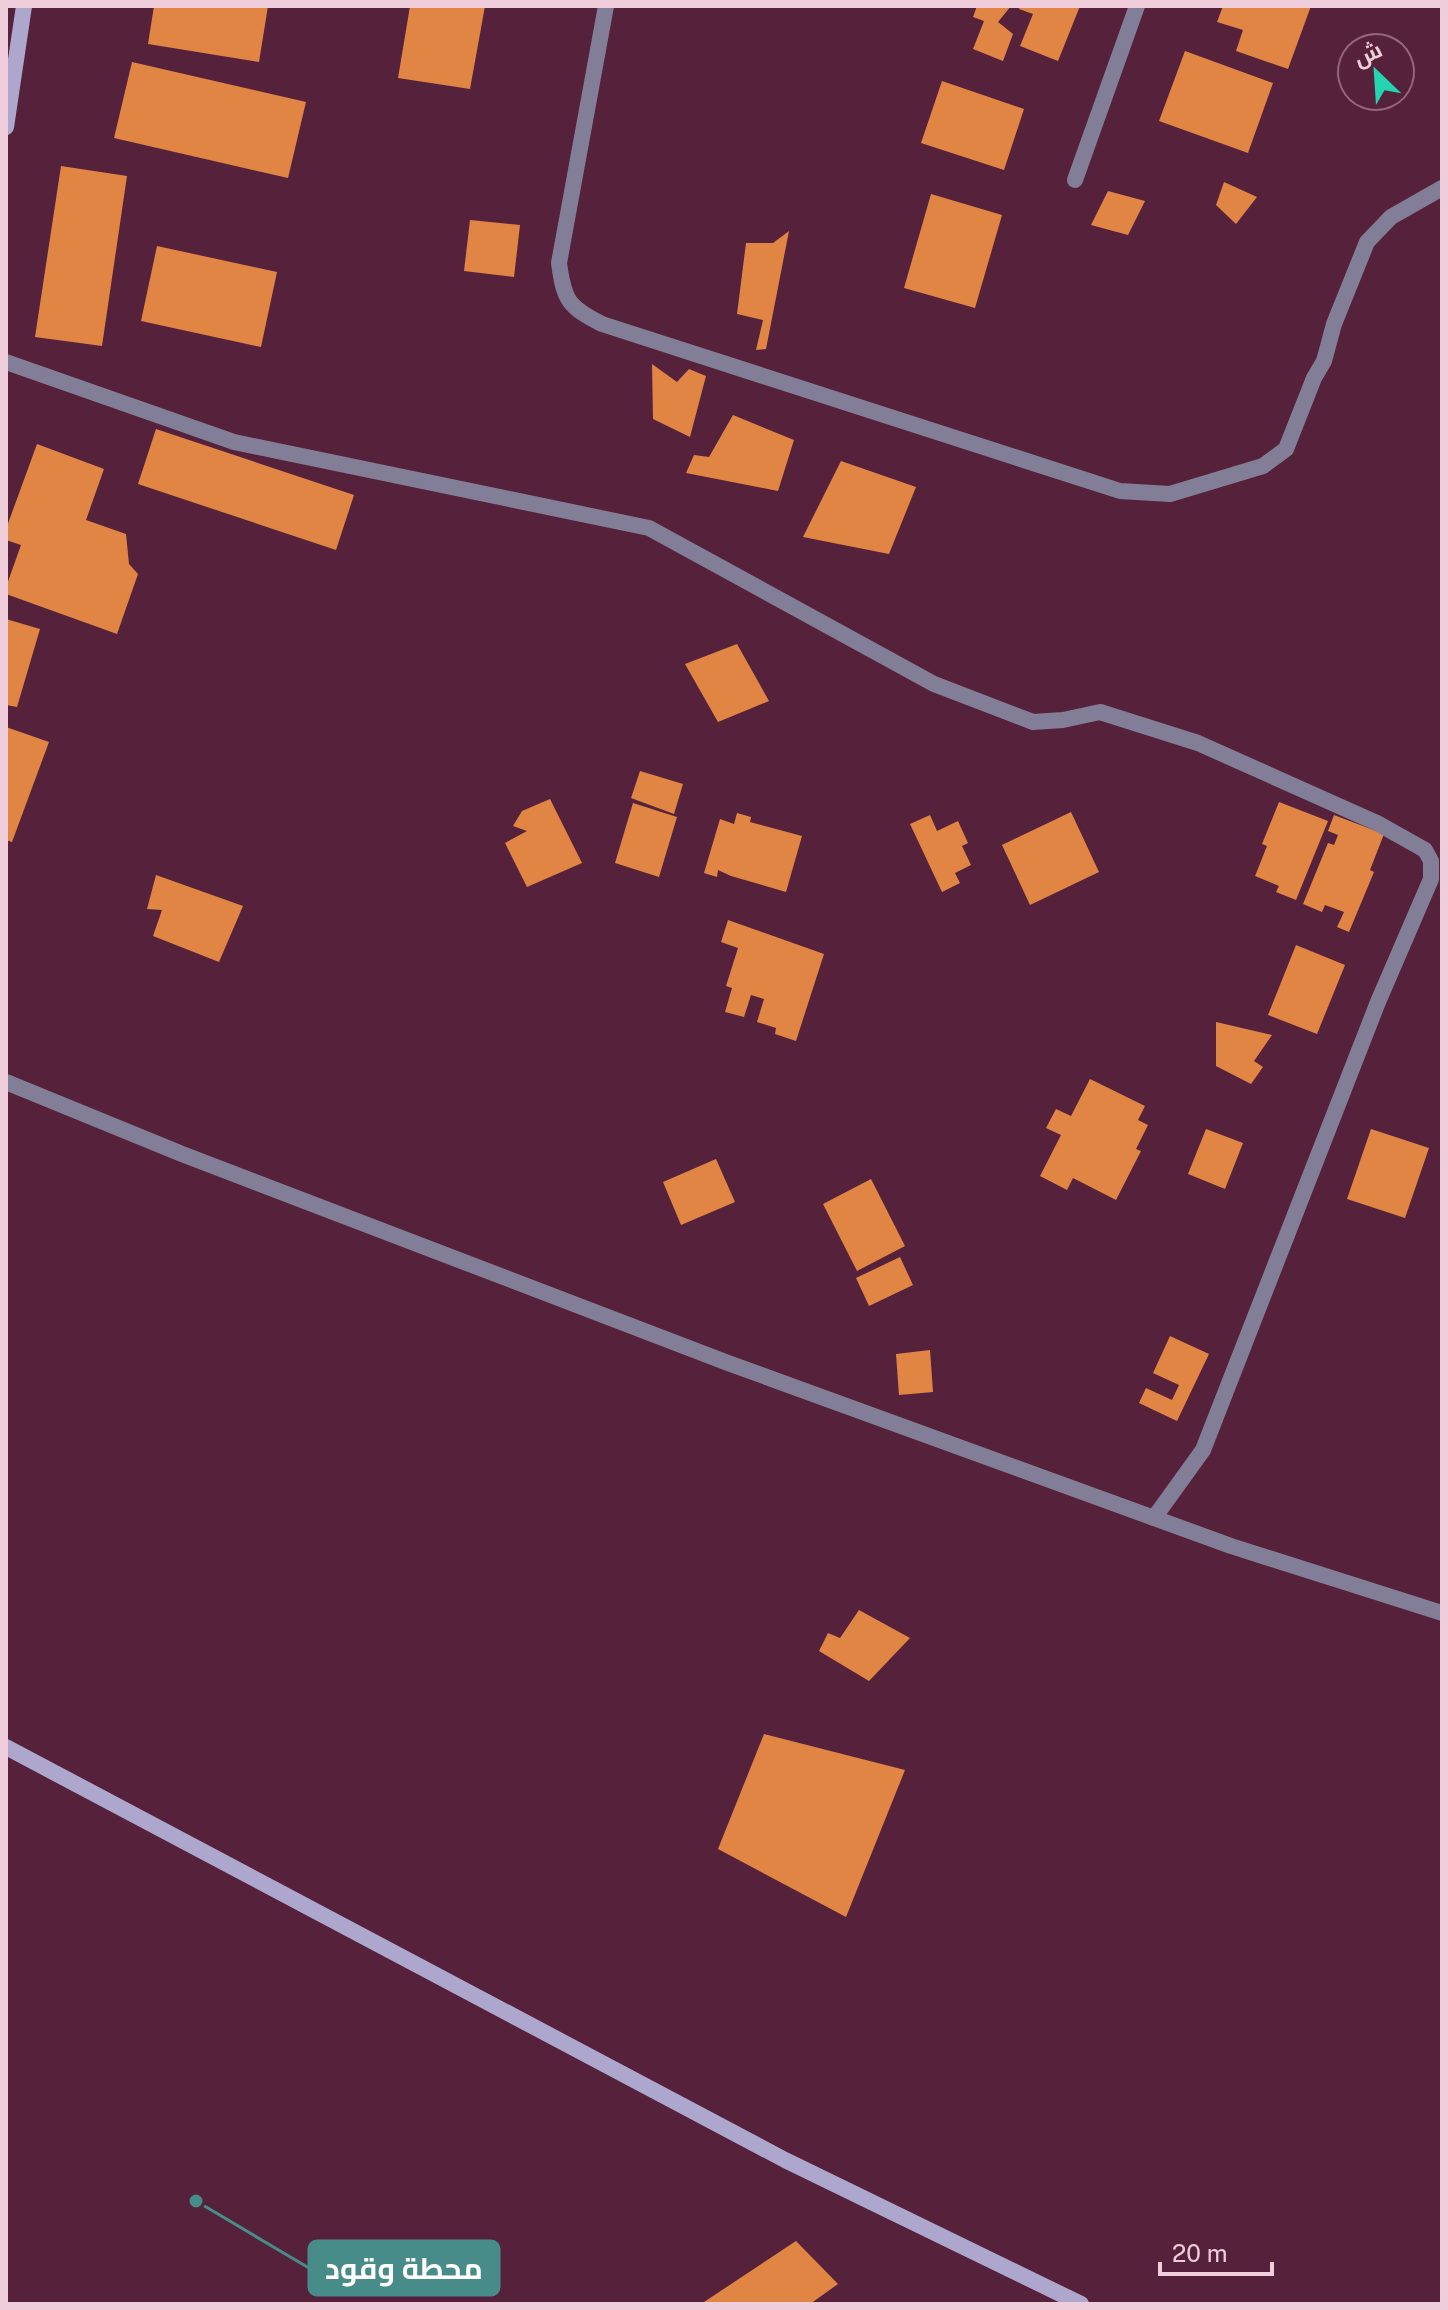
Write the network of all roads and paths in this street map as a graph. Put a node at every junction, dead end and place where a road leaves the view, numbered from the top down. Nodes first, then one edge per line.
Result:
1 (24, 6) edge
2 (606, 6) edge
3 (1137, 6) edge
4 (6, 127) edge
5 (1075, 180) dead end
6 (1442, 188) edge
7 (6, 362) edge
8 (6, 1082) edge
9 (1154, 1518) junction
10 (1442, 1613) edge
11 (6, 1747) edge
12 (1081, 2304) edge

1 - 4 main road
2 - 6 street
3 - 5 street
7 - 9 street
8 - 9 street
9 - 10 street
11 - 12 main road

